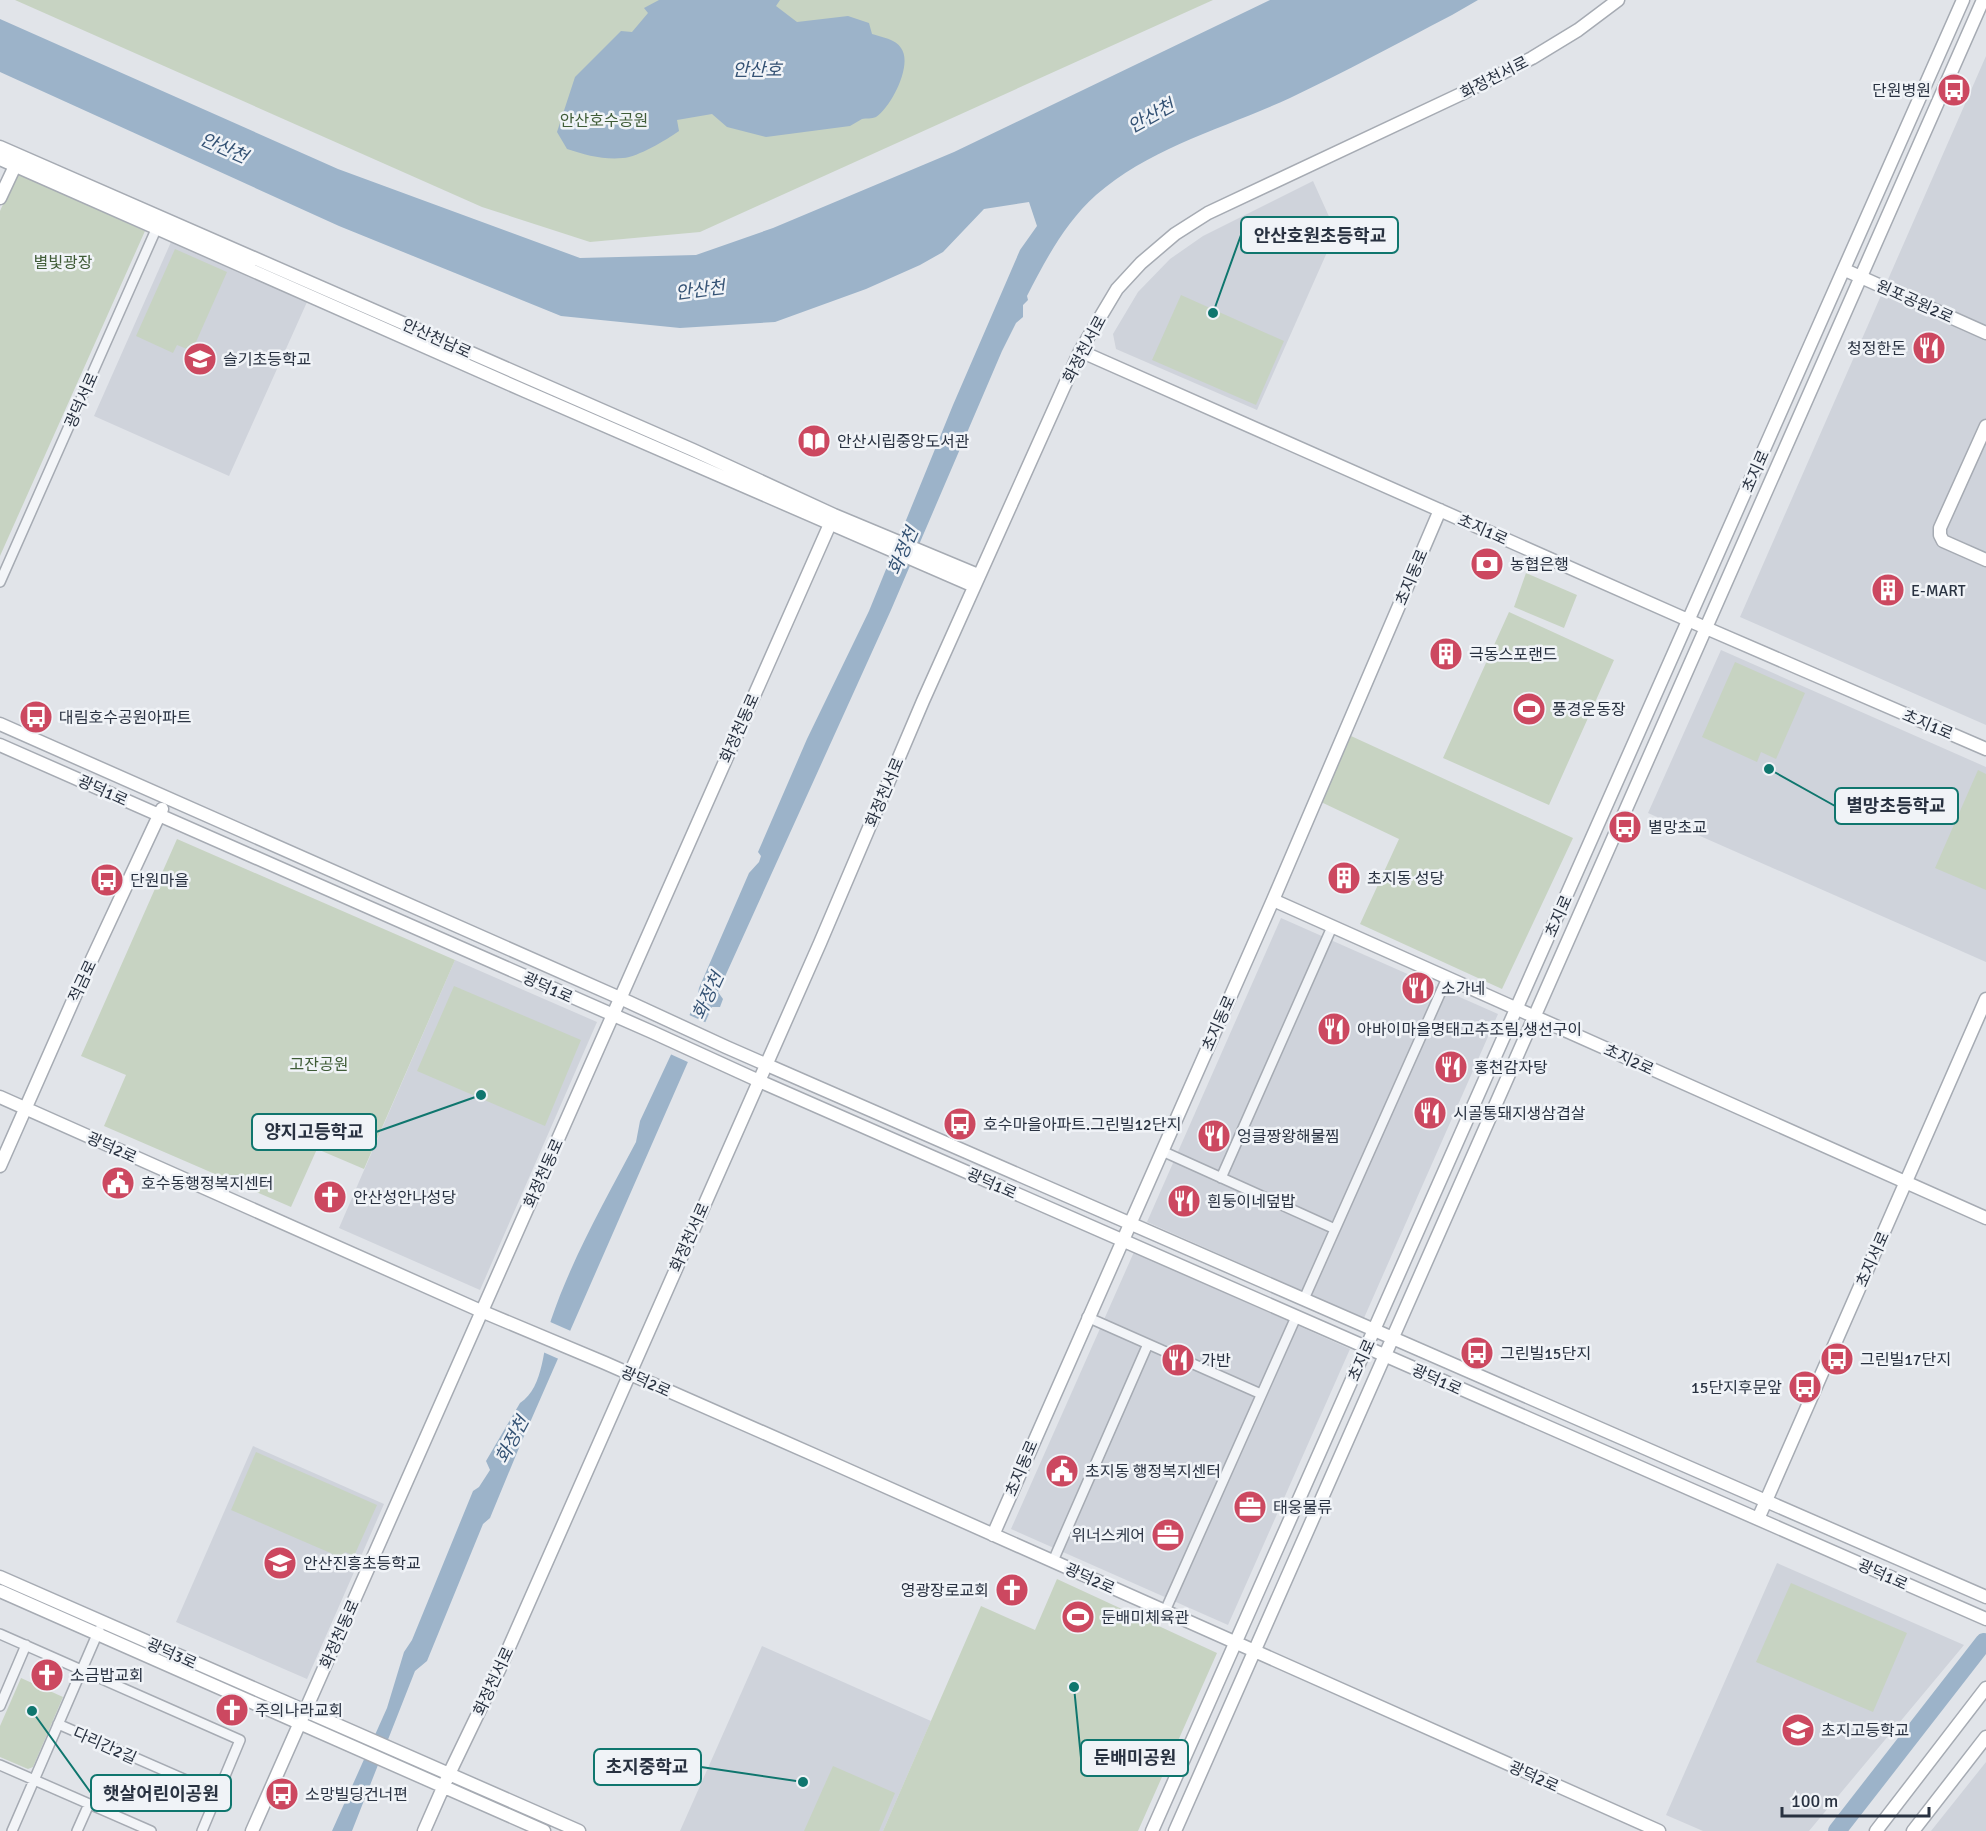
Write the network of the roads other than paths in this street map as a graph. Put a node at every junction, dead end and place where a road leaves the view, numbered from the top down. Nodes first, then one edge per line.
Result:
1 (1618, 0) edge
2 (1963, 0) edge
3 (1983, 0) edge
4 (0, 147) edge
5 (0, 159) edge
6 (15, 166) junction
7 (0, 198) edge
8 (159, 222) junction
9 (1845, 270) junction
10 (1862, 278) junction
11 (1986, 333) edge
12 (1080, 351) junction
13 (1986, 426) edge
14 (1440, 510) junction
15 (832, 519) junction
16 (1986, 560) edge
17 (976, 580) junction
18 (0, 582) edge
19 (1688, 620) junction
20 (1706, 628) junction
21 (0, 724) edge
22 (0, 745) edge
23 (1986, 749) edge
24 (167, 798) junction
25 (159, 815) junction
26 (1273, 900) junction
27 (1332, 927) junction
28 (1448, 978) junction
29 (620, 998) junction
30 (1986, 999) edge
31 (1516, 1009) junction
32 (612, 1016) junction
33 (1534, 1016) junction
34 (765, 1063) junction
35 (758, 1080) junction
36 (0, 1097) edge
37 (25, 1108) junction
38 (1162, 1151) junction
39 (0, 1166) edge
40 (1221, 1178) junction
41 (1907, 1182) junction
42 (1986, 1218) edge
43 (1131, 1223) junction
44 (1335, 1229) junction
45 (1122, 1240) junction
46 (1304, 1299) junction
47 (482, 1311) junction
48 (1087, 1317) junction
49 (1296, 1317) junction
50 (1374, 1329) junction
51 (1393, 1338) junction
52 (1148, 1344) junction
53 (1366, 1347) junction
54 (1385, 1356) junction
55 (629, 1374) junction
56 (1262, 1394) junction
57 (1765, 1501) junction
58 (1758, 1519) junction
59 (993, 1534) junction
60 (1053, 1561) junction
61 (0, 1577) edge
62 (0, 1590) edge
63 (1986, 1597) edge
64 (1165, 1611) junction
65 (1986, 1619) edge
66 (100, 1628) junction
67 (0, 1634) edge
68 (1235, 1642) junction
69 (26, 1645) junction
70 (1253, 1651) junction
71 (82, 1670) junction
72 (1986, 1688) edge
73 (1, 1701) edge
74 (302, 1717) junction
75 (58, 1724) junction
76 (341, 1734) junction
77 (1986, 1737) edge
78 (0, 1765) edge
79 (449, 1774) junction
80 (34, 1780) junction
81 (444, 1787) junction
82 (218, 1794) junction
83 (89, 1804) junction
84 (144, 1830) edge
85 (12, 1831) edge
86 (77, 1831) edge
87 (202, 1831) edge
88 (252, 1831) edge
89 (424, 1831) edge
90 (544, 1831) edge
91 (579, 1831) edge
92 (1152, 1831) edge
93 (1175, 1831) edge
94 (1659, 1831) edge
95 (1876, 1831) edge
96 (1914, 1831) edge

1 - 12 street, 화정천서로
2 - 9 street, 초지로
3 - 10 street, 초지로
4 - 8 street, 안산천남로
5 - 6 street, 안산천남로
6 - 7 street
6 - 8 street, 안산천남로
8 - 15 street, 안산천남로
8 - 18 street, 광덕서로
9 - 10 street, 원포공원2로
9 - 19 street, 초지로
10 - 11 street, 원포공원2로
10 - 20 street, 초지로
12 - 14 street, 초지1로
12 - 17 street, 화정천서로
13 - 16 street
14 - 19 street, 초지1로
14 - 26 street, 초지동로
15 - 17 street, 안산천남로
15 - 29 street, 화정천동로
17 - 34 street, 화정천서로
19 - 20 street, 초지1로
19 - 31 street, 초지로
20 - 23 street, 초지1로
20 - 33 street, 초지로
21 - 24 street, 광덕1로
22 - 25 street, 광덕1로
24 - 25 street, 적금로
24 - 29 street, 광덕1로
25 - 32 street, 광덕1로
25 - 37 street, 적금로
26 - 27 street, 초지2로
26 - 38 street, 초지동로
27 - 28 street, 초지2로
27 - 40 street
28 - 31 street, 초지2로
28 - 44 street
29 - 32 street, 화정천동로
29 - 34 street, 광덕1로
30 - 41 street, 초지서로
31 - 33 street, 초지2로
31 - 50 street, 초지로
32 - 35 street, 광덕1로
32 - 47 street, 화정천동로
33 - 41 street, 초지2로
33 - 51 street, 초지로
34 - 35 street, 화정천서로
34 - 43 street, 광덕1로
35 - 45 street, 광덕1로
35 - 55 street, 화정천서로
36 - 37 street, 광덕2로
37 - 39 street, 적금로
37 - 47 street, 광덕2로
38 - 40 street
38 - 43 street, 초지동로
40 - 44 street
41 - 42 street, 초지2로
41 - 57 street, 초지서로
43 - 45 street, 초지동로
43 - 46 street, 광덕1로
44 - 46 street
45 - 48 street, 초지동로
45 - 49 street, 광덕1로
46 - 50 street, 광덕1로
47 - 55 street, 광덕2로
47 - 74 street, 화정천동로
48 - 52 street
48 - 59 street, 초지동로
49 - 53 street, 광덕1로
49 - 56 street
50 - 51 street, 광덕1로
50 - 53 street, 초지로
51 - 54 street, 초지로
51 - 57 street, 광덕1로
52 - 56 street
52 - 60 street
53 - 54 street, 광덕1로
53 - 68 street, 초지로
54 - 58 street, 광덕1로
54 - 70 street, 초지로
55 - 59 street, 광덕2로
55 - 79 street, 화정천서로
56 - 64 street
57 - 58 street, 초지서로
57 - 63 street, 광덕1로
58 - 65 street, 광덕1로
59 - 60 street, 광덕2로
60 - 64 street, 광덕2로
61 - 66 street, 광덕3로
62 - 66 street, 광덕3로
64 - 68 street, 광덕2로
66 - 71 street
66 - 74 street, 광덕3로
67 - 69 street
68 - 70 street, 광덕2로
68 - 92 street, 초지로
69 - 71 street
69 - 73 street
70 - 93 street, 초지로
70 - 94 street, 광덕2로
71 - 75 street
71 - 82 street
72 - 95 street
74 - 76 street, 광덕3로
74 - 88 street, 화정천동로
75 - 80 street
75 - 82 street, 다리간2길
76 - 79 street
76 - 81 street
77 - 96 street
78 - 80 street
79 - 81 street, 화정천서로
79 - 91 street
80 - 83 street
80 - 85 street
81 - 89 street, 화정천서로
81 - 90 street
82 - 87 street
83 - 84 street
83 - 86 street

